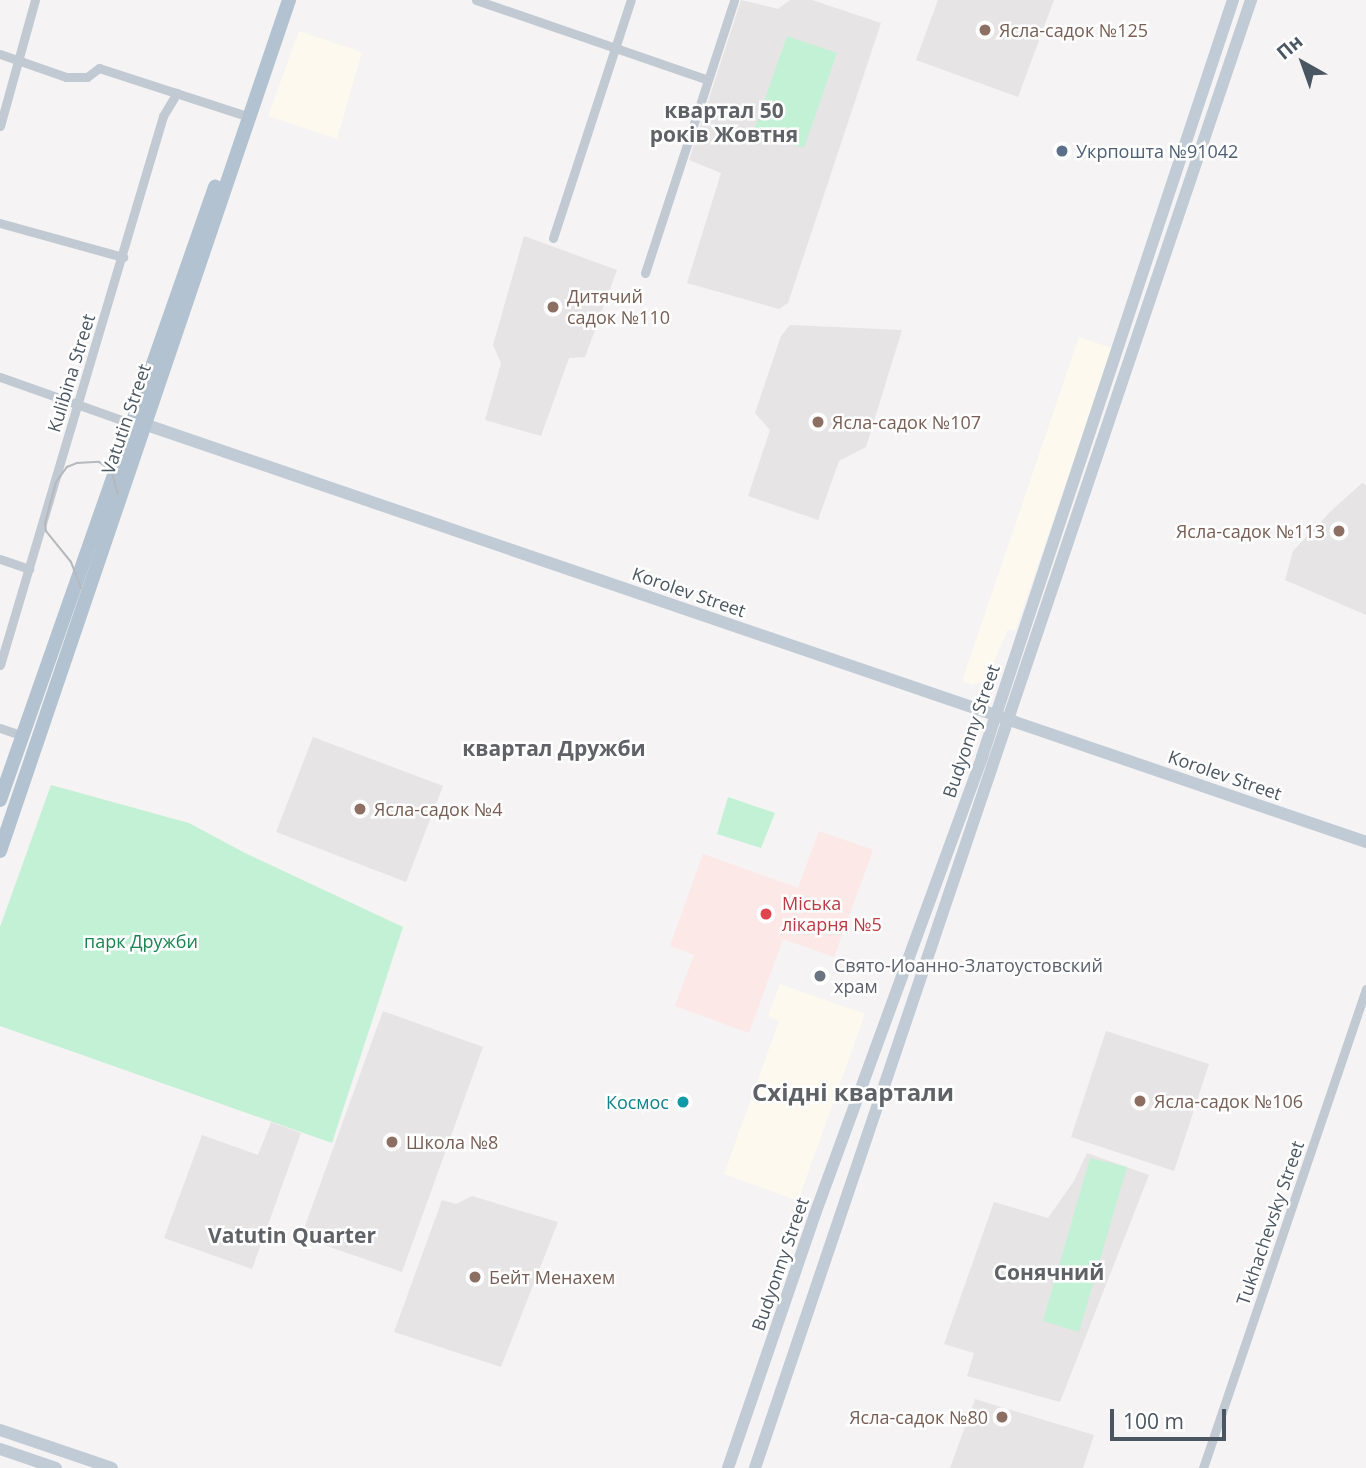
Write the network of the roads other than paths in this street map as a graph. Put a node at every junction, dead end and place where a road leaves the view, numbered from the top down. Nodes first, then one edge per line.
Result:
1 (35, 0) edge
2 (280, 0) edge
3 (289, 0) edge
4 (476, 0) edge
5 (631, 0) edge
6 (734, 0) edge
7 (1233, 0) edge
8 (1251, 0) edge
9 (615, 48) junction
10 (0, 54) edge
11 (19, 60) junction
12 (709, 80) junction
13 (177, 93) junction
14 (245, 115) junction
15 (0, 126) edge
16 (0, 223) edge
17 (552, 239) dead end
18 (124, 257) junction
19 (645, 273) dead end
20 (0, 377) edge
21 (77, 405) junction
22 (140, 423) junction
23 (0, 559) edge
24 (29, 569) junction
25 (0, 665) edge
26 (995, 715) junction
27 (1010, 720) junction
28 (0, 728) edge
29 (23, 736) junction
30 (0, 800) edge
31 (1366, 842) edge
32 (0, 851) edge
33 (1366, 989) edge
34 (0, 1430) edge
35 (0, 1449) edge
36 (56, 1468) edge
37 (112, 1468) edge
38 (728, 1468) edge
39 (755, 1468) edge
40 (1203, 1468) edge

1 - 11 street
2 - 14 main road, Vatutin Street
3 - 14 main road, Vatutin Street
4 - 9 street
5 - 9 street
6 - 12 street
7 - 26 main road, Budyonny Street
8 - 27 main road, Budyonny Street
9 - 12 street
9 - 17 street
10 - 11 street
11 - 13 street
11 - 15 street
12 - 19 street
13 - 14 street
13 - 18 street, Kulibina Street
14 - 22 main road, Vatutin Street
16 - 18 street
18 - 21 street, Kulibina Street
20 - 21 street, Korolev Street
21 - 22 street, Korolev Street
21 - 24 street, Kulibina Street
22 - 26 main road, Korolev Street
22 - 29 main road, Vatutin Street
22 - 32 main road, Vatutin Street
23 - 24 street
24 - 25 street, Kulibina Street
26 - 27 main road, Korolev Street
26 - 38 main road, Budyonny Street
27 - 31 main road, Korolev Street
27 - 39 main road, Budyonny Street
28 - 29 street
29 - 30 main road, Vatutin Street
33 - 40 street, Tukhachevsky Street
34 - 37 main road
35 - 36 main road

